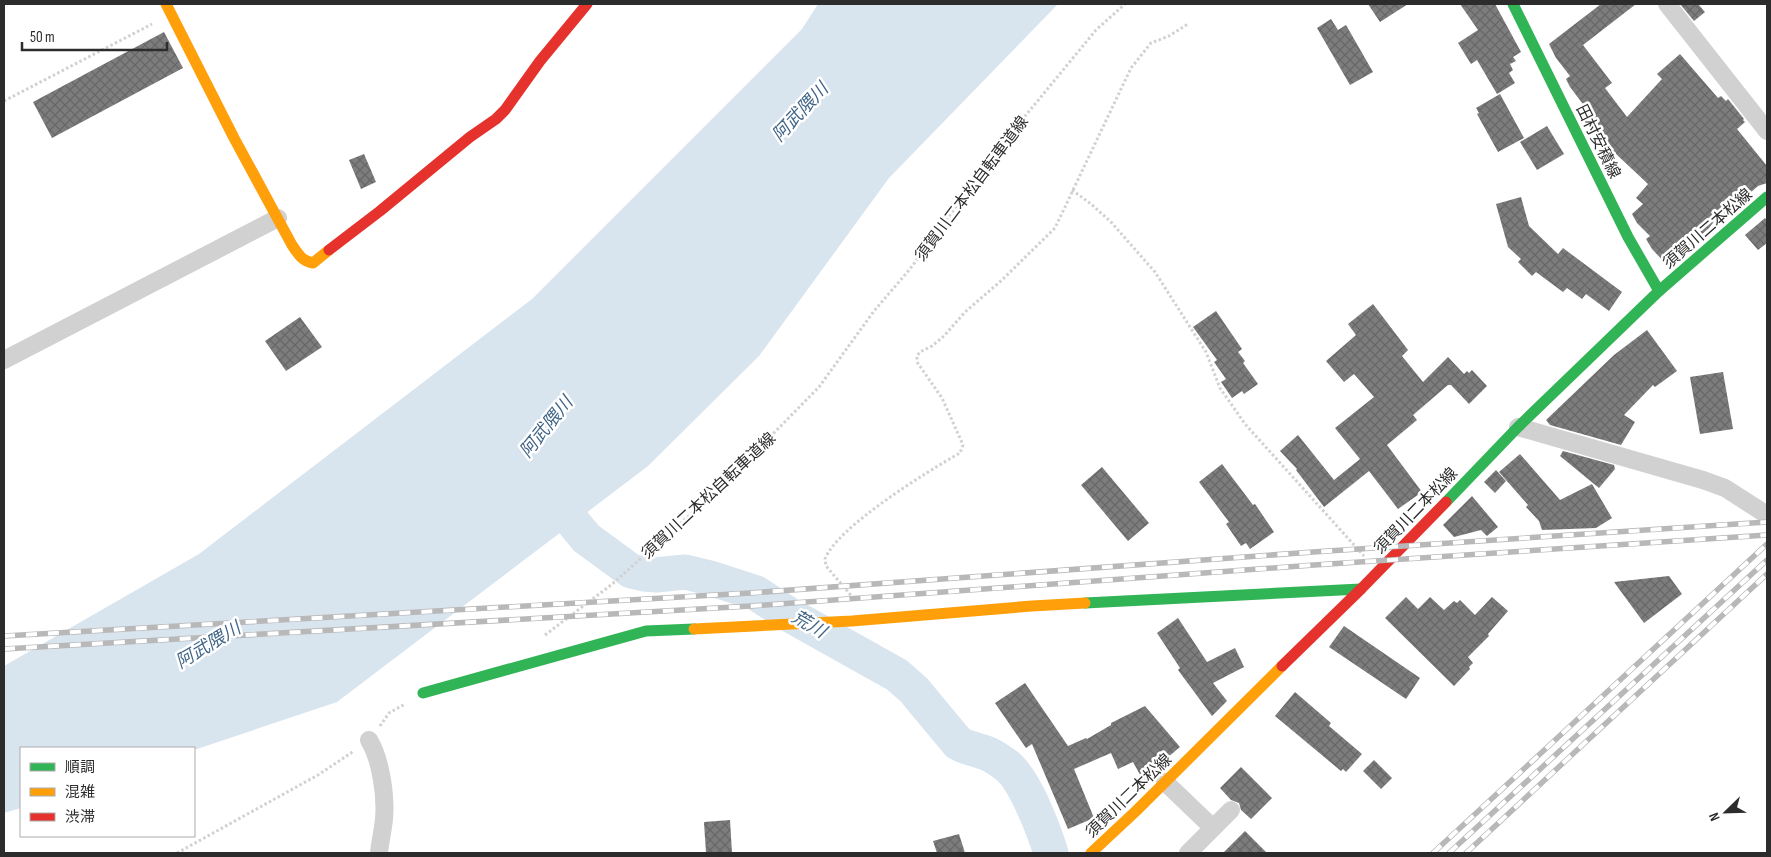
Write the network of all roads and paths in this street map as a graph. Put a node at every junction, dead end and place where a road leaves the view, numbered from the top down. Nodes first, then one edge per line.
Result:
1 (587, 4) edge
2 (1125, 4) edge
3 (1513, 4) edge
4 (1667, 4) edge
5 (169, 9) edge
6 (1188, 24) dead end
7 (4, 101) edge
8 (1767, 131) edge
9 (1072, 190) junction
10 (1767, 197) edge
11 (278, 218) junction
12 (1659, 291) junction
13 (4, 360) edge
14 (1518, 427) junction
15 (1767, 515) edge
16 (1378, 572) junction
17 (1361, 589) junction
18 (862, 620) junction
19 (543, 637) dead end
20 (423, 693) joint
21 (370, 740) junction
22 (1165, 782) junction
23 (1231, 810) dead end
24 (1213, 828) junction
25 (177, 853) edge
26 (380, 853) edge
27 (1091, 853) edge
28 (1188, 853) edge

1 - 11 street
2 - 19 path, 須賀川二本松自転車道線
3 - 12 street, 田村安積線
4 - 8 street
5 - 7 path
5 - 11 street
6 - 9 path
9 - 16 path
9 - 18 path
10 - 12 street, 須賀川二本松線
11 - 13 street
12 - 14 street, 須賀川二本松線
14 - 15 street
14 - 16 street, 須賀川二本松線
16 - 17 street, 須賀川二本松線
17 - 18 street
17 - 22 street, 須賀川二本松線
18 - 20 street
20 - 21 path
21 - 25 path
21 - 26 street
22 - 24 street
22 - 27 street, 須賀川二本松線
23 - 24 street
24 - 28 street

